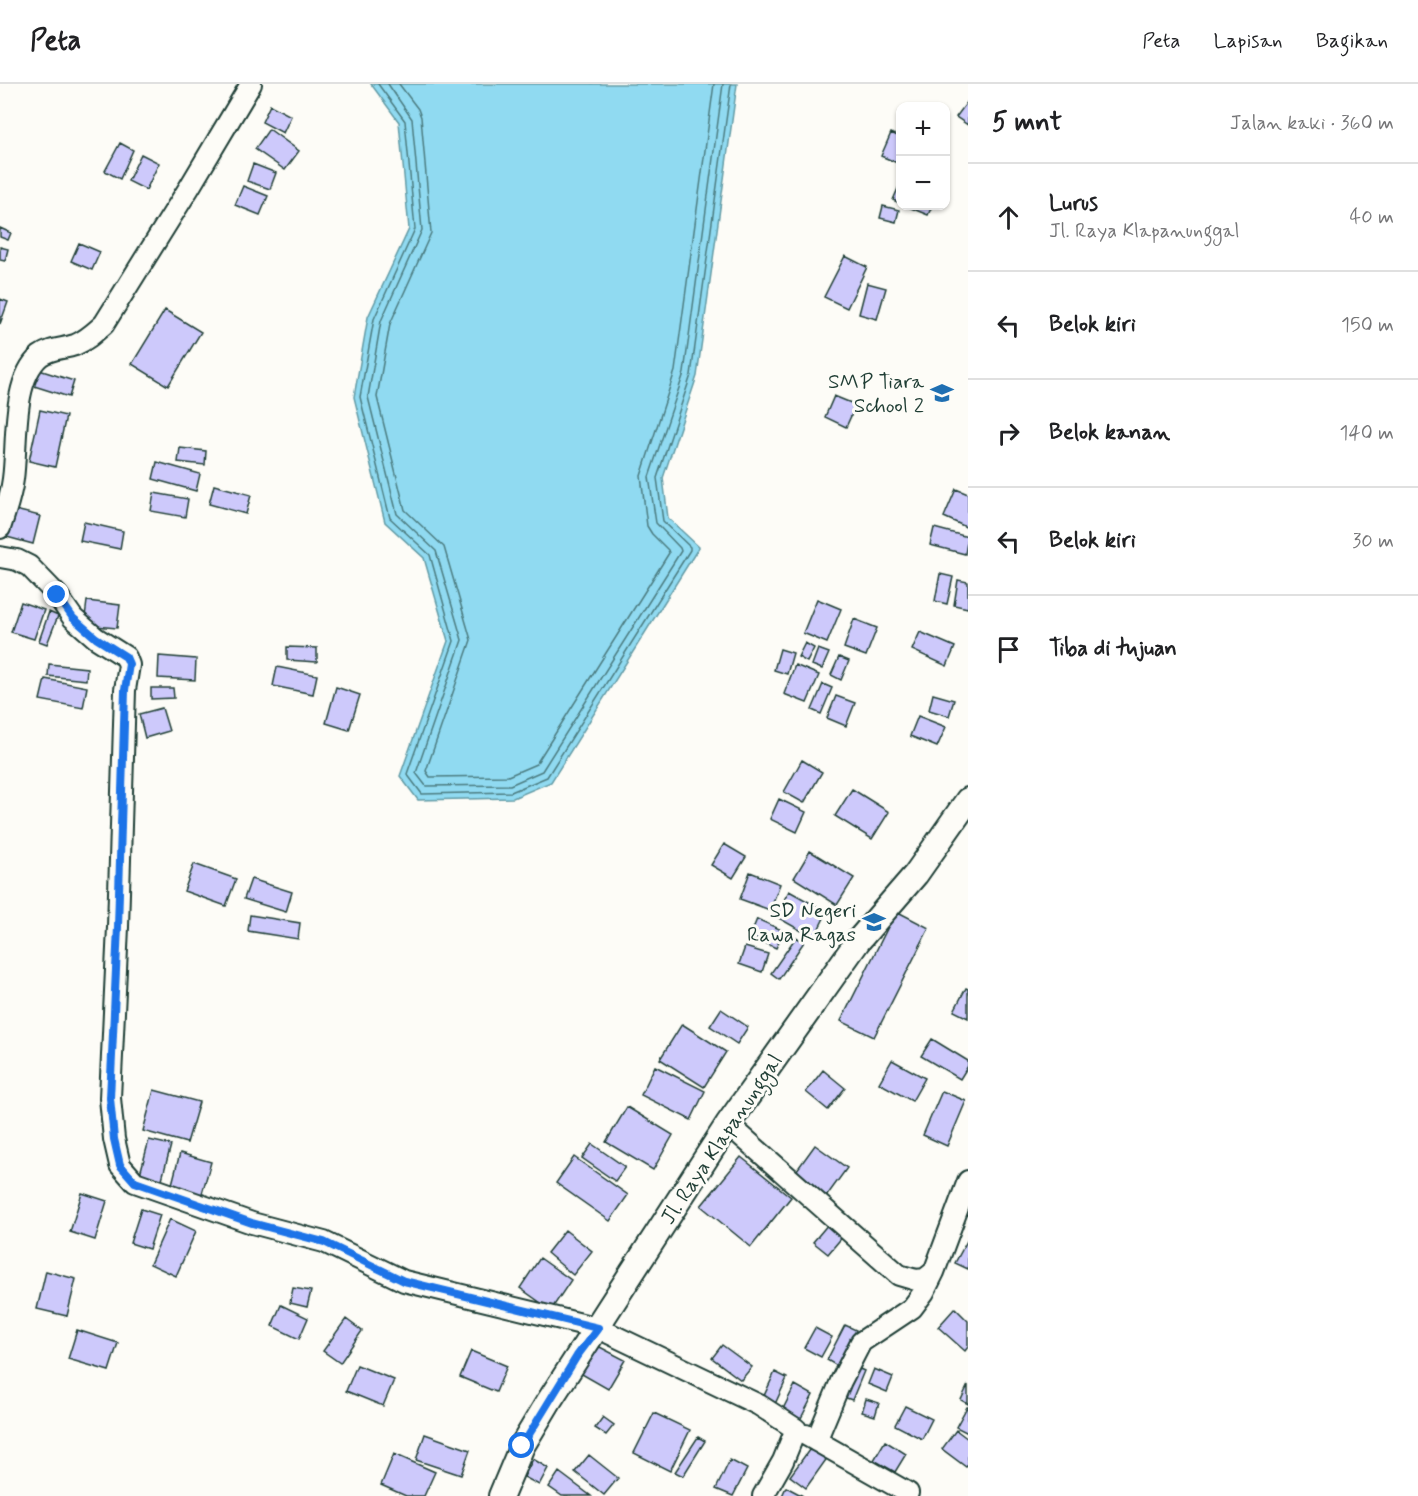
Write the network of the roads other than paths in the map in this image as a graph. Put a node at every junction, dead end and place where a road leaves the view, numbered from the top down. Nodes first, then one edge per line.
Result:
1 (251, 84) edge
2 (0, 528) edge
3 (0, 557) edge
4 (968, 800) edge
5 (728, 1124) junction
6 (968, 1181) edge
7 (934, 1272) junction
8 (598, 1328) junction
9 (796, 1429) junction
10 (816, 1441) junction
11 (908, 1493) dead end
12 (501, 1496) edge
13 (763, 1496) edge

1 - 2 street
3 - 8 street
4 - 5 street, Jl. Raya Klapanunggal
5 - 7 street
5 - 8 street, Jl. Raya Klapanunggal
6 - 7 street
7 - 10 street
8 - 9 street
8 - 12 street, Jl. Raya Klapanunggal
9 - 10 street
9 - 13 street
10 - 11 street

